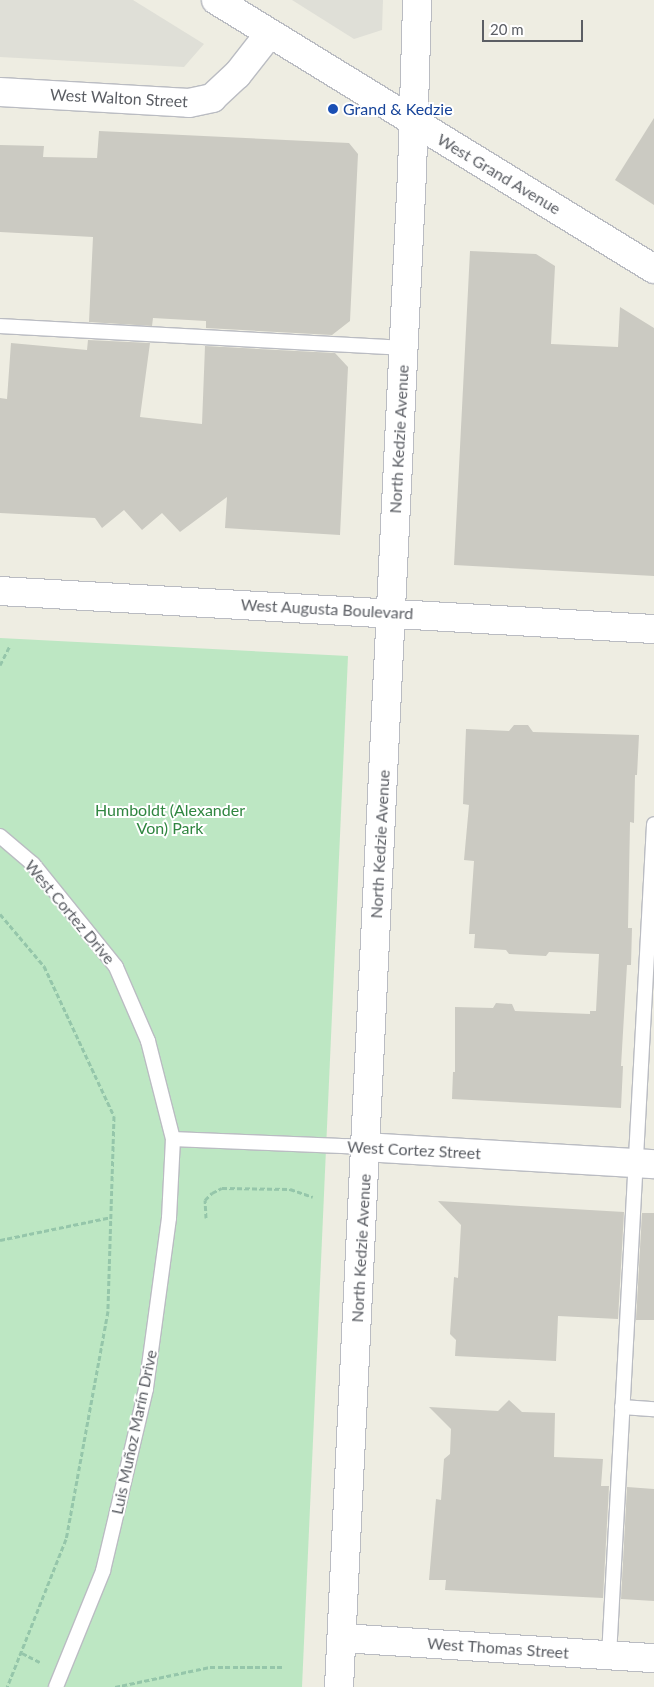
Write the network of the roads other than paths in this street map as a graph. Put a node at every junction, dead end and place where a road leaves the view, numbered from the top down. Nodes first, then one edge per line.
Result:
1 (216, 0) edge
2 (417, 0) edge
3 (269, 34) junction
4 (0, 92) edge
5 (414, 123) junction
6 (654, 269) edge
7 (0, 326) edge
8 (403, 348) junction
9 (0, 591) edge
10 (390, 612) junction
11 (654, 629) edge
12 (654, 824) edge
13 (0, 836) edge
14 (652, 897) edge
15 (173, 1139) junction
16 (365, 1147) junction
17 (645, 1163) edge
18 (622, 1407) junction
19 (654, 1409) edge
20 (342, 1638) junction
21 (609, 1656) junction
22 (654, 1658) edge
23 (56, 1687) edge
24 (339, 1687) edge

1 - 3 main road, West Grand Avenue
2 - 5 main road, North Kedzie Avenue
3 - 4 main road, West Walton Street
3 - 5 main road, West Grand Avenue
5 - 6 main road, West Grand Avenue
5 - 8 main road, North Kedzie Avenue
7 - 8 lane
8 - 10 main road, North Kedzie Avenue
9 - 10 main road, West Augusta Boulevard
10 - 11 main road, West Augusta Boulevard
10 - 16 main road, North Kedzie Avenue
12 - 14 lane
13 - 15 lane, West Cortez Drive
14 - 17 lane
15 - 16 lane, West Cortez Street
15 - 23 lane, Luis Muñoz Marín Drive
16 - 17 main road, West Cortez Street
16 - 20 main road, North Kedzie Avenue
17 - 18 lane
18 - 19 lane
18 - 21 lane
20 - 21 main road, West Thomas Street
20 - 24 main road, North Kedzie Avenue
21 - 22 main road, West Thomas Street

